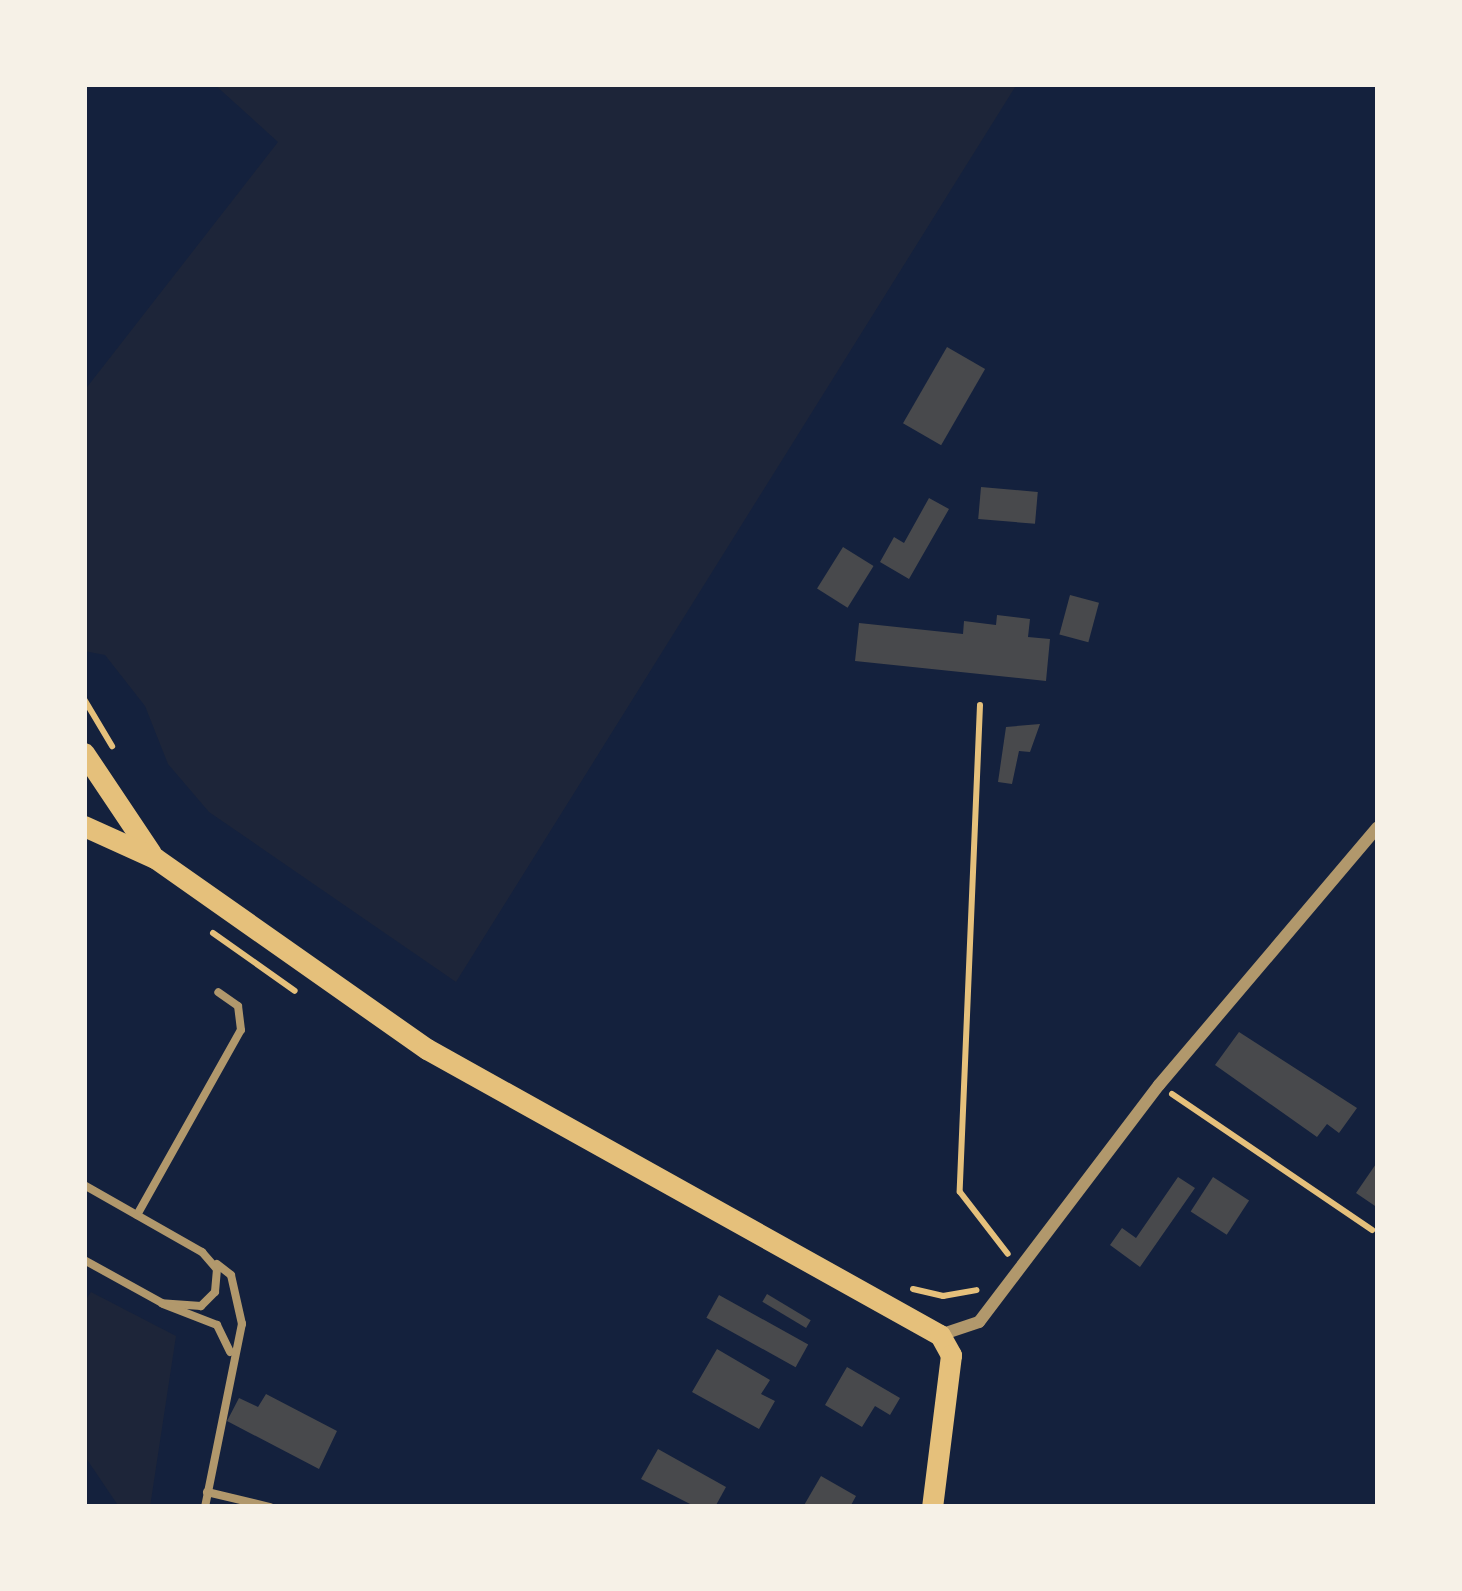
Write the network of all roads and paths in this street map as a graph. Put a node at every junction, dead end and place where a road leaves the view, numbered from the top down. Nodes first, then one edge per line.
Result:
1 (84, 699) edge
2 (980, 705) dead end
3 (115, 752) dead end
4 (84, 753) edge
5 (84, 826) edge
6 (1378, 827) edge
7 (155, 858) junction
8 (218, 992) dead end
9 (1159, 1085) junction
10 (84, 1185) edge
11 (137, 1215) junction
12 (1372, 1230) dead end
13 (84, 1260) edge
14 (214, 1262) junction
15 (1022, 1270) junction
16 (902, 1286) dead end
17 (162, 1303) junction
18 (994, 1303) junction
19 (940, 1335) junction
20 (230, 1352) junction
21 (207, 1492) junction
22 (205, 1507) edge
23 (270, 1507) edge
24 (932, 1507) edge

1 - 3 path
2 - 15 path
4 - 7 main road
5 - 7 main road
6 - 9 street
7 - 19 main road
8 - 11 lane
9 - 12 path
9 - 15 street
10 - 11 lane
11 - 14 lane
13 - 17 lane
14 - 17 lane
14 - 20 lane
15 - 18 street
16 - 18 path
17 - 20 lane
18 - 19 street
19 - 24 main road
20 - 21 lane
21 - 22 lane
21 - 23 lane

